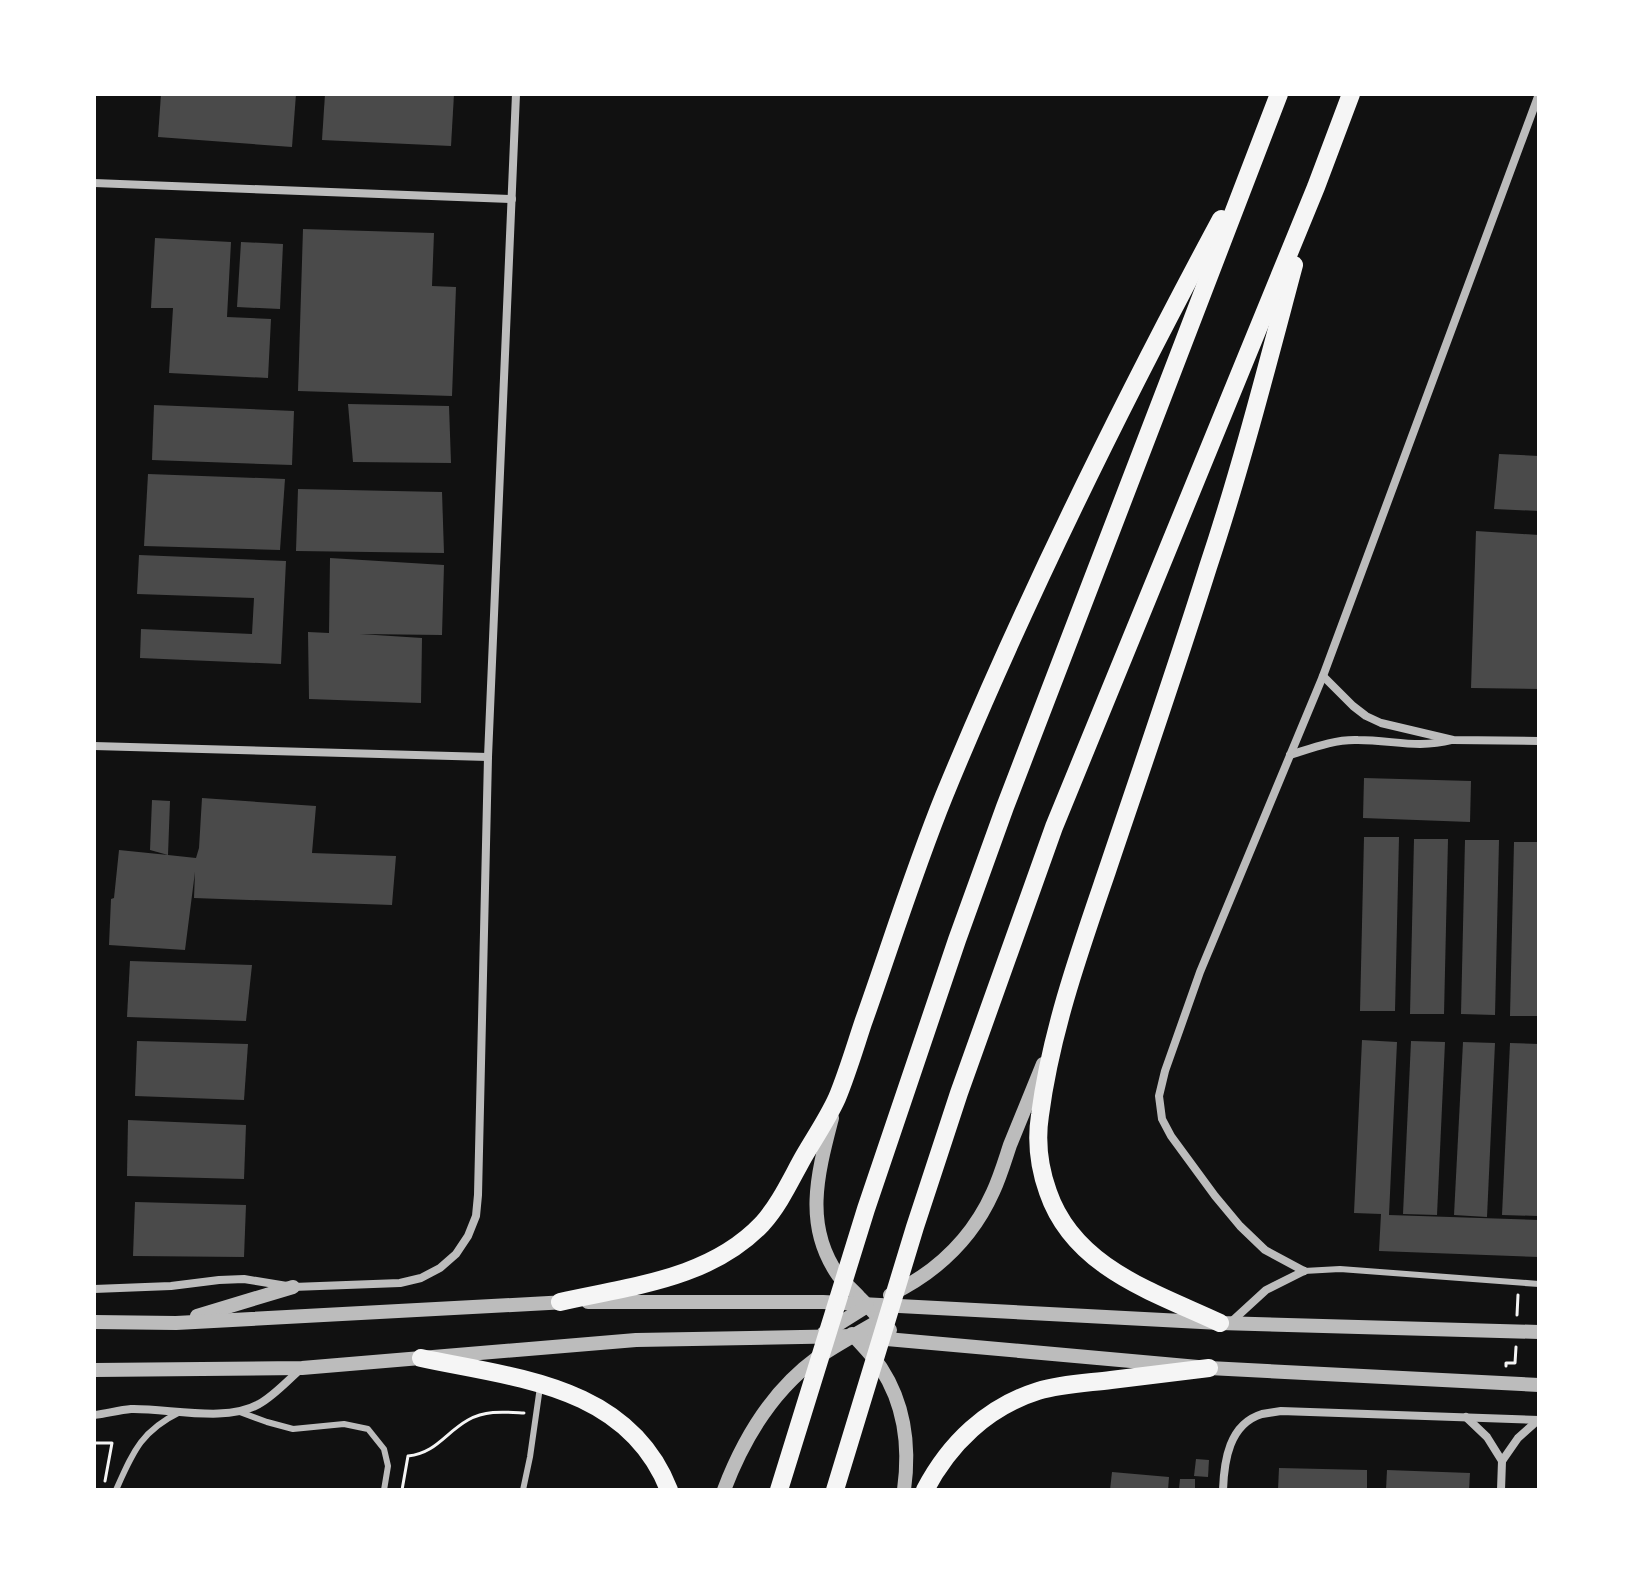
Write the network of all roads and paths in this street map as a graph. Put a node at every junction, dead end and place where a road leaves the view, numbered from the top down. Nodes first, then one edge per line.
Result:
1 (516, 94) edge
2 (1279, 94) edge
3 (1351, 94) edge
4 (1539, 94) edge
5 (1255, 157) junction
6 (94, 183) edge
7 (1316, 187) junction
8 (512, 199) junction
9 (1323, 676) junction
10 (1453, 740) junction
11 (1539, 741) edge
12 (94, 746) edge
13 (1290, 755) junction
14 (488, 757) junction
15 (1058, 1026) junction
16 (837, 1098) junction
17 (1304, 1271) junction
18 (1519, 1283) junction
19 (1539, 1284) edge
20 (293, 1287) junction
21 (94, 1289) edge
22 (560, 1302) junction
23 (823, 1302) junction
24 (868, 1306) junction
25 (905, 1306) junction
26 (881, 1320) junction
27 (94, 1322) edge
28 (841, 1322) junction
29 (176, 1323) junction
30 (1225, 1323) junction
31 (1517, 1331) junction
32 (1539, 1332) edge
33 (853, 1336) junction
34 (817, 1337) junction
35 (900, 1341) junction
36 (421, 1358) junction
37 (302, 1368) junction
38 (1209, 1368) junction
39 (94, 1370) edge
40 (541, 1383) junction
41 (1505, 1384) junction
42 (1539, 1385) edge
43 (183, 1411) junction
44 (237, 1411) junction
45 (536, 1413) junction
46 (94, 1415) edge
47 (1466, 1417) junction
48 (1539, 1420) edge
49 (94, 1443) edge
50 (1502, 1461) junction
51 (104, 1490) edge
52 (116, 1490) edge
53 (384, 1490) edge
54 (402, 1490) edge
55 (523, 1490) edge
56 (669, 1490) edge
57 (724, 1490) edge
58 (779, 1490) edge
59 (835, 1490) edge
60 (904, 1490) edge
61 (925, 1490) edge
62 (1223, 1490) edge
63 (1501, 1490) edge

1 - 8 street
2 - 5 highway
3 - 7 highway
4 - 9 street
5 - 16 highway
5 - 58 highway
6 - 8 street
7 - 15 highway
7 - 59 highway
8 - 14 street
9 - 10 street
9 - 13 street
10 - 11 street
10 - 13 street
12 - 14 street
13 - 17 street
14 - 20 street
15 - 24 street
15 - 30 highway
16 - 22 highway
16 - 24 street
17 - 18 lane
17 - 30 street
18 - 19 lane
18 - 31 path
20 - 21 street
20 - 29 street
22 - 23 street
22 - 29 street
23 - 24 street
23 - 28 street
24 - 25 street
24 - 26 street
24 - 28 street
25 - 26 street
25 - 30 street
26 - 33 street
26 - 35 street
27 - 29 street
28 - 33 street
28 - 34 street
30 - 31 street
31 - 32 street
31 - 41 path
33 - 34 street
33 - 35 street
33 - 57 street
33 - 60 street
34 - 36 street
35 - 38 street
36 - 37 street
36 - 40 highway
37 - 39 street
37 - 44 street
38 - 41 street
38 - 61 highway
40 - 45 lane
40 - 56 highway
41 - 42 street
43 - 44 street
43 - 46 street
43 - 52 lane
44 - 53 lane
45 - 54 path
45 - 55 lane
47 - 48 street
47 - 50 street
47 - 62 street
48 - 50 street
49 - 51 path
50 - 63 street

